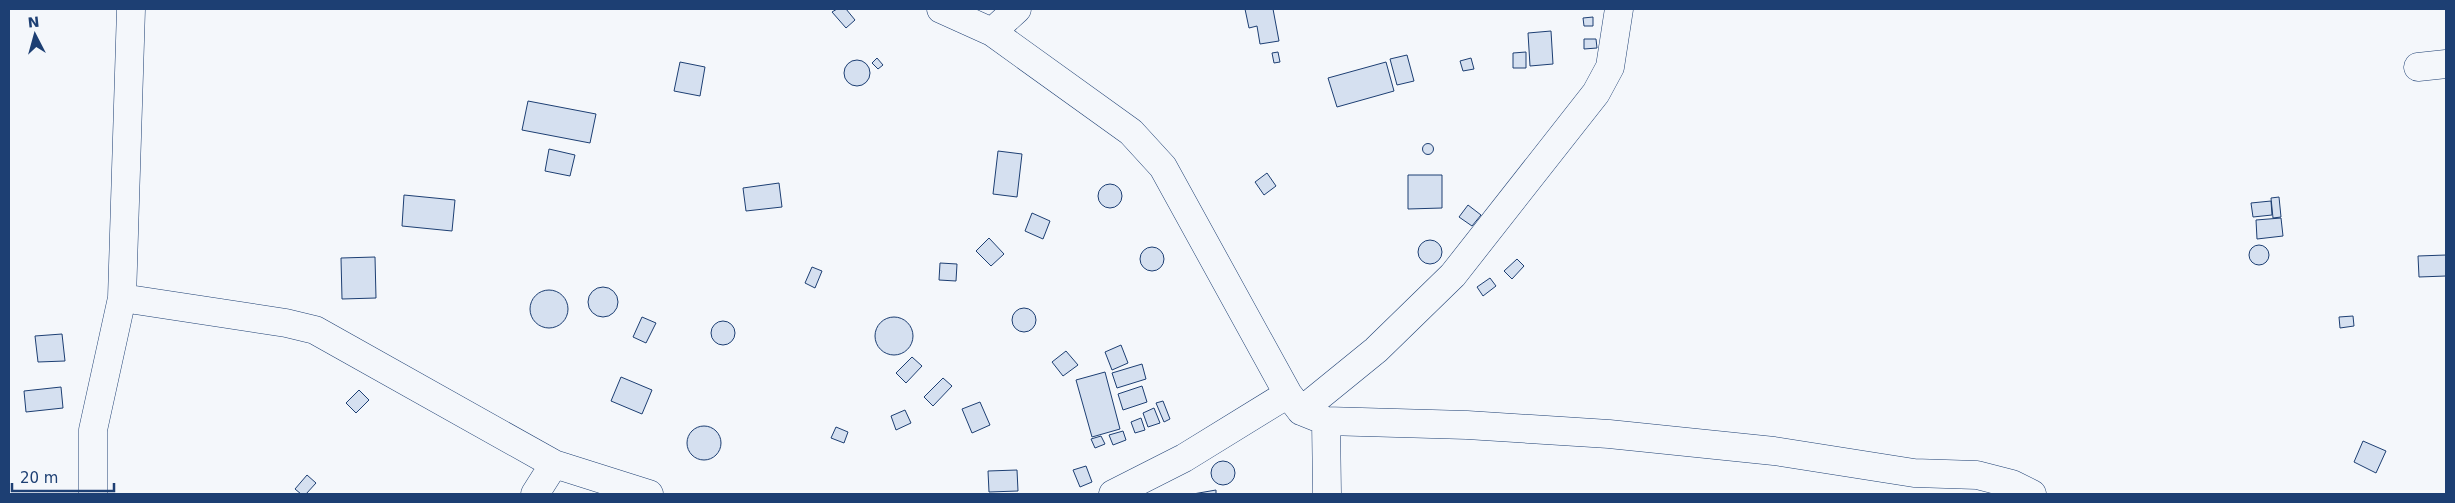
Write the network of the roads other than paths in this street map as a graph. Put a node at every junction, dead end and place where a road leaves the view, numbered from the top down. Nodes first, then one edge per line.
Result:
1 (131, 9) edge
2 (1017, 9) edge
3 (1620, 9) edge
4 (948, 10) edge
5 (992, 32) junction
6 (2446, 64) edge
7 (2418, 67) dead end
8 (122, 298) junction
9 (1305, 409) junction
10 (554, 464) junction
11 (93, 494) edge
12 (534, 494) edge
13 (649, 494) edge
14 (1113, 494) edge
15 (1327, 494) edge
16 (2032, 494) edge

1 - 8 street
2 - 5 street
3 - 9 street
4 - 5 street
5 - 9 street
6 - 7 street
8 - 10 street
8 - 11 street
9 - 14 street
9 - 15 street
9 - 16 street
10 - 12 street
10 - 13 street

